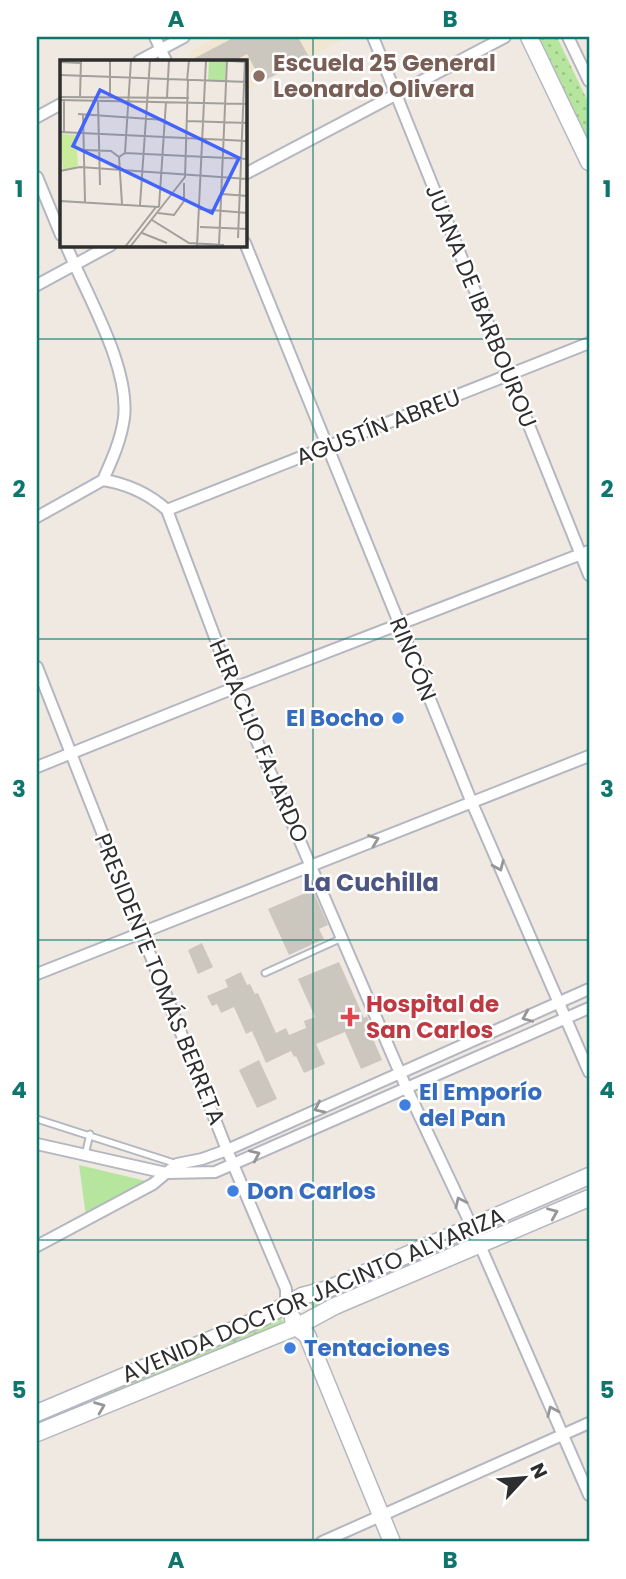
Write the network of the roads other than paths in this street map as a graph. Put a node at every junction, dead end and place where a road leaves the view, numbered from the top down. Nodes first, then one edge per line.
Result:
1 (155, 37) edge
2 (184, 37) edge
3 (373, 37) edge
4 (505, 37) edge
5 (529, 37) edge
6 (568, 37) edge
7 (161, 50) junction
8 (141, 60) edge
9 (166, 60) edge
10 (589, 81) edge
11 (397, 93) junction
12 (60, 105) edge
13 (37, 117) edge
14 (589, 162) edge
15 (247, 173) edge
16 (37, 177) edge
17 (60, 233) edge
18 (66, 247) edge
19 (107, 247) edge
20 (247, 247) edge
21 (74, 265) junction
22 (37, 285) edge
23 (589, 343) edge
24 (508, 376) junction
25 (328, 447) junction
26 (103, 480) junction
27 (167, 510) junction
28 (37, 517) edge
29 (585, 553) edge
30 (589, 575) edge
31 (399, 625) junction
32 (37, 667) edge
33 (234, 688) junction
34 (70, 754) junction
35 (589, 756) edge
36 (37, 767) edge
37 (471, 803) junction
38 (310, 865) junction
39 (141, 932) junction
40 (342, 938) junction
41 (265, 973) dead end
42 (37, 974) edge
43 (589, 989) edge
44 (558, 1003) junction
45 (589, 1008) edge
46 (565, 1019) junction
47 (399, 1072) junction
48 (589, 1072) edge
49 (406, 1087) junction
50 (37, 1119) edge
51 (90, 1134) junction
52 (37, 1144) edge
53 (228, 1150) junction
54 (85, 1155) junction
55 (177, 1164) junction
56 (233, 1164) junction
57 (166, 1173) junction
58 (589, 1177) edge
59 (589, 1198) edge
60 (472, 1227) junction
61 (480, 1245) junction
62 (37, 1246) edge
63 (302, 1296) junction
64 (286, 1297) junction
65 (311, 1319) junction
66 (302, 1331) junction
67 (37, 1413) edge
68 (589, 1423) edge
69 (37, 1433) edge
70 (562, 1435) junction
71 (589, 1496) edge
72 (381, 1516) junction
73 (323, 1542) edge
74 (392, 1542) edge

1 - 7 street
2 - 7 street
3 - 11 street, JUANA DE IBARBOUROU
4 - 11 street
5 - 14 main road
6 - 10 street
7 - 8 street
7 - 9 street
11 - 15 street
11 - 24 street, JUANA DE IBARBOUROU
12 - 13 street
16 - 17 street
18 - 21 street
19 - 21 street
20 - 25 street, RINCÓN
21 - 22 street
21 - 26 street
23 - 24 street, AGUSTÍN ABREU
24 - 25 street, AGUSTÍN ABREU
24 - 29 street, JUANA DE IBARBOUROU
25 - 27 street, AGUSTÍN ABREU
25 - 31 street, RINCÓN
26 - 27 street
26 - 28 street
27 - 33 street, HERACLIO FAJARDO
29 - 30 street, JUANA DE IBARBOUROU
29 - 31 street
31 - 33 street
31 - 37 street, RINCÓN
32 - 34 street, PRESIDENTE TOMÁS BERRETA
33 - 34 street
33 - 38 street, HERACLIO FAJARDO
34 - 36 street
34 - 39 street, PRESIDENTE TOMÁS BERRETA
35 - 37 street
38 -> 37 street
37 -> 44 street, RINCÓN
38 - 39 street
38 - 40 street, HERACLIO FAJARDO
39 - 42 street
39 - 53 street, PRESIDENTE TOMÁS BERRETA
40 - 41 lane
40 - 47 street, HERACLIO FAJARDO
43 - 44 street
44 - 46 street, RINCÓN
44 -> 47 street
45 - 46 street
46 - 48 street, RINCÓN
46 - 49 street
47 - 49 street, HERACLIO FAJARDO
47 -> 53 street
56 -> 49 street
60 -> 49 street, HERACLIO FAJARDO
50 - 51 lane
51 - 54 lane
51 - 55 lane
52 - 54 street
53 - 55 street
53 - 56 street, PRESIDENTE TOMÁS BERRETA
54 - 57 street
55 - 57 street
56 - 57 street
56 - 64 street, PRESIDENTE TOMÁS BERRETA
57 - 62 street
58 - 60 main road, AVENIDA DOCTOR JACINTO ALVARIZA
61 -> 59 main road, AVENIDA DOCTOR JACINTO ALVARIZA
60 - 61 street, HERACLIO FAJARDO
60 - 63 main road, AVENIDA DOCTOR JACINTO ALVARIZA
61 - 65 main road, AVENIDA DOCTOR JACINTO ALVARIZA
70 -> 61 street, HERACLIO FAJARDO
63 - 64 main road, AVENIDA DOCTOR JACINTO ALVARIZA
63 - 65 main road
64 - 66 main road, PRESIDENTE TOMÁS BERRETA
64 - 67 main road, AVENIDA DOCTOR JACINTO ALVARIZA
65 - 66 main road, AVENIDA DOCTOR JACINTO ALVARIZA
69 -> 66 main road, AVENIDA DOCTOR JACINTO ALVARIZA
66 - 72 main road, PRESIDENTE TOMÁS BERRETA
68 - 70 street
70 - 71 street, HERACLIO FAJARDO
70 - 72 street
72 - 73 street
72 - 74 main road, PRESIDENTE TOMÁS BERRETA

